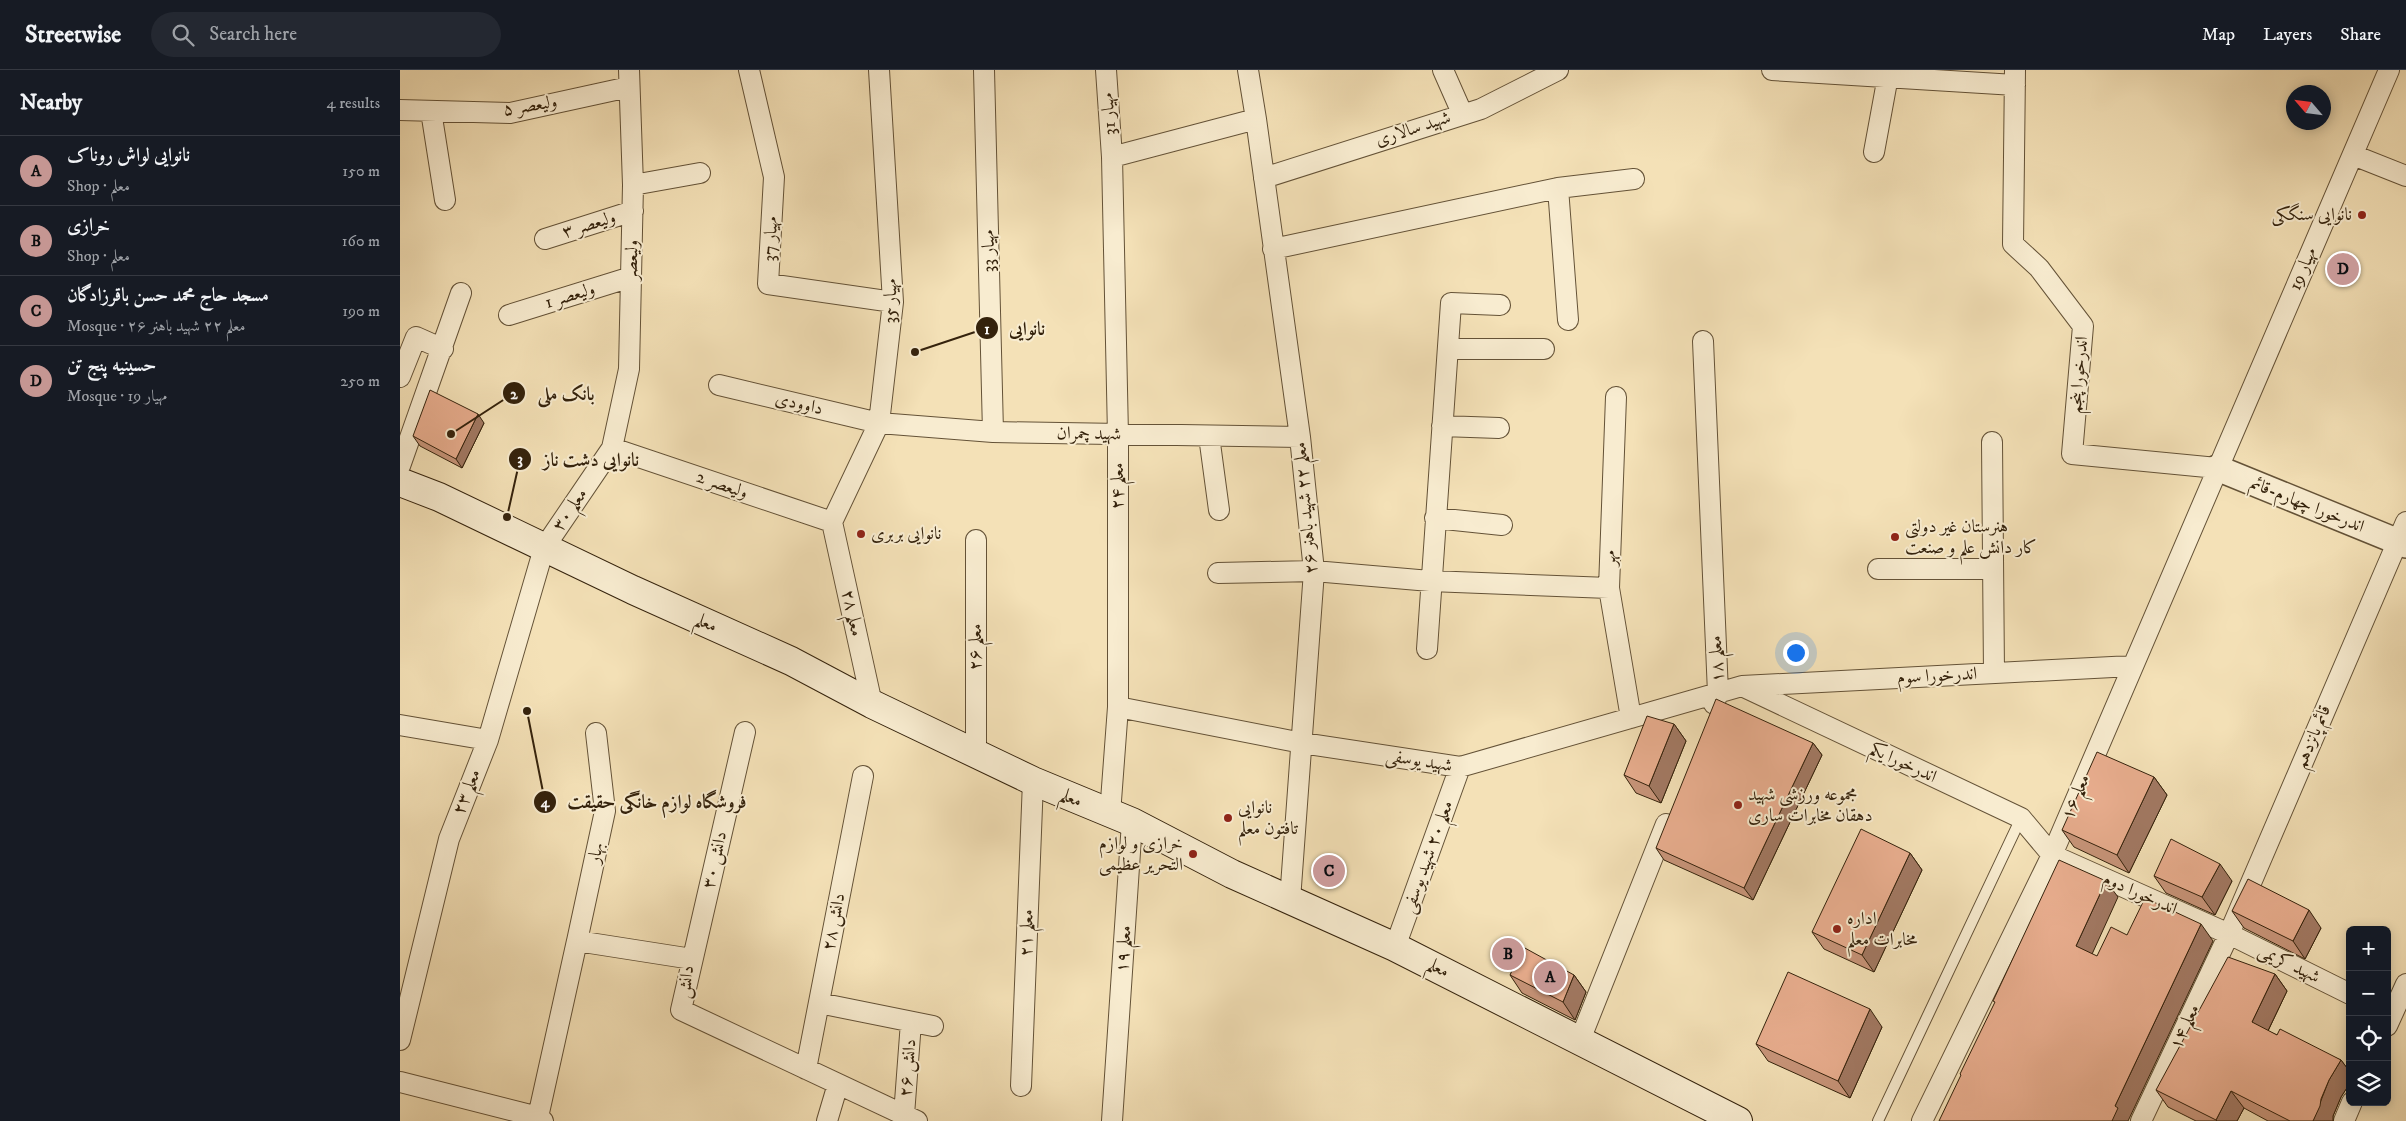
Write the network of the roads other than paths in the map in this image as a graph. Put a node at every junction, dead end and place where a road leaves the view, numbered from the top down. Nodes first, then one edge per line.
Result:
1 (749, 70) edge
2 (879, 70) edge
3 (984, 70) edge
4 (1106, 70) edge
5 (1248, 70) edge
6 (1443, 70) edge
7 (1558, 70) edge
8 (1772, 70) edge
9 (2390, 70) edge
10 (1888, 76) junction
11 (629, 78) edge
12 (2015, 78) edge
13 (400, 110) edge
14 (431, 111) junction
15 (1462, 113) junction
16 (1256, 119) junction
17 (1874, 152) dead end
18 (2353, 155) junction
19 (1112, 157) junction
20 (700, 173) dead end
21 (2406, 176) edge
22 (1264, 178) junction
23 (1634, 179) dead end
24 (633, 185) junction
25 (1558, 188) junction
26 (445, 200) dead end
27 (633, 212) junction
28 (545, 239) dead end
29 (1273, 249) junction
30 (631, 276) junction
31 (461, 293) dead end
32 (893, 302) junction
33 (1500, 305) dead end
34 (508, 315) dead end
35 (1568, 320) dead end
36 (1703, 342) dead end
37 (443, 349) junction
38 (1448, 349) junction
39 (1544, 349) dead end
40 (400, 377) edge
41 (719, 385) dead end
42 (1616, 397) dead end
43 (879, 423) junction
44 (1442, 426) junction
45 (1498, 428) dead end
46 (993, 432) junction
47 (1118, 435) junction
48 (1209, 436) junction
49 (1300, 437) junction
50 (1992, 442) dead end
51 (612, 448) junction
52 (400, 466) edge
53 (2217, 468) junction
54 (400, 482) edge
55 (1219, 510) dead end
56 (1435, 518) junction
57 (832, 522) junction
58 (1502, 525) dead end
59 (2403, 536) edge
60 (976, 540) dead end
61 (544, 548) junction
62 (1878, 569) dead end
63 (1993, 569) junction
64 (1314, 571) junction
65 (1218, 573) dead end
66 (1430, 581) junction
67 (1609, 588) junction
68 (1427, 649) dead end
69 (2132, 666) junction
70 (1994, 673) junction
71 (1742, 686) junction
72 (1718, 693) junction
73 (872, 704) junction
74 (1118, 707) junction
75 (1631, 718) junction
76 (1707, 721) edge
77 (400, 725) edge
78 (745, 732) dead end
79 (596, 733) dead end
80 (488, 740) junction
81 (1302, 743) junction
82 (976, 753) junction
83 (1460, 767) junction
84 (863, 776) dead end
85 (1033, 781) junction
86 (1675, 803) edge
87 (1121, 818) junction
88 (2022, 818) junction
89 (2052, 855) junction
90 (1290, 900) junction
91 (2229, 934) junction
92 (577, 941) junction
93 (1395, 947) junction
94 (692, 959) junction
95 (2406, 984) edge
96 (2346, 992) edge
97 (819, 1002) junction
98 (2393, 1018) edge
99 (912, 1022) junction
100 (932, 1026) dead end
101 (400, 1040) edge
102 (1580, 1040) junction
103 (806, 1069) junction
104 (400, 1082) edge
105 (838, 1084) junction
106 (1021, 1086) dead end
107 (2350, 1106) edge
108 (910, 1118) edge
109 (540, 1119) edge
110 (1735, 1120) edge
111 (827, 1121) edge
112 (1112, 1121) edge
113 (1878, 1121) edge
114 (1922, 1121) edge
115 (2141, 1121) edge
116 (2344, 1121) edge

1 - 32 street, مهیار 37
2 - 32 street, مهیار 35
3 - 46 street, مهیار 33
4 - 19 street, مهیار 31
5 - 16 street, معلم ۲۲ شهید باهنر ۲۶
6 - 15 street
7 - 15 street, شهید سالاری
8 - 10 street
9 - 18 street, مهیار 19
10 - 12 street
10 - 17 street
11 - 14 street, ولیعصر ۵
11 - 24 street, ولیعصر
12 - 53 street, اندرخورا پنجم
13 - 14 street, ولیعصر ۵
14 - 26 street
15 - 22 street, شهید سالاری
16 - 19 street
16 - 22 street, معلم ۲۲ شهید باهنر ۲۶
18 - 21 street
18 - 53 street, مهیار 19
19 - 47 street, معلم ۲۴
20 - 24 street
22 - 29 street, معلم ۲۲ شهید باهنر ۲۶
23 - 25 street
24 - 27 street, ولیعصر
25 - 29 street
25 - 35 street
27 - 28 street, ولیعصر ۳
27 - 30 street, ولیعصر
29 - 49 street, معلم ۲۲ شهید باهنر ۲۶
30 - 34 street, ولیعصر 1
30 - 51 street, ولیعصر
31 - 37 street
32 - 43 street, مهیار 35
33 - 38 street
36 - 72 street, معلم ۱۸
37 - 40 street
37 - 52 street
38 - 39 street
38 - 44 street
41 - 43 street, داوودی
42 - 67 street, مهر
43 - 46 street, شهید چمران
43 - 57 street, مهیار 35
44 - 45 street
44 - 56 street
46 - 47 street, شهید چمران
47 - 48 street, شهید چمران
47 - 74 street, معلم ۲۴
48 - 49 street, شهید چمران
48 - 55 street
49 - 64 street, معلم ۲۲ شهید باهنر ۲۶
50 - 63 street
51 - 57 street, ولیعصر 2
51 - 61 street, معلم ۳۰
53 - 59 street, اندرخورا چهارم-قائم
53 - 69 street, معلم ۱۶
54 - 61 main road, معلم
56 - 58 street
56 - 66 street
57 - 73 street, معلم ۲۸
59 - 91 street, قائم پانزدهم
60 - 82 street, معلم ۲۶
61 - 73 main road, معلم
61 - 80 street, معلم ۲۳
62 - 63 street
63 - 70 street
64 - 65 street
64 - 66 street
64 - 81 street, معلم ۲۲ شهید باهنر ۲۶
66 - 67 street
66 - 68 street
67 - 75 street, مهر
69 - 70 street, اندرخورا سوم
69 - 89 street, معلم ۱۶
70 - 71 street, اندرخورا سوم
71 - 72 street, شهید یوسفی
71 - 88 street, اندرخورا یکم
72 - 75 street, شهید یوسفی
72 - 76 street, معلم ۱۸
73 - 82 main road, معلم
74 - 81 street, شهید یوسفی
74 - 87 street, معلم ۲۴
75 - 83 street, شهید یوسفی
77 - 80 street
78 - 94 street, دانش ۳۰
79 - 92 street, بهار
80 - 101 street, معلم ۲۳
81 - 83 street, شهید یوسفی
81 - 90 street, معلم ۲۲ شهید باهنر ۲۶
82 - 85 main road, معلم
83 - 93 street, معلم ۲۰ شهید یوسفی
84 - 97 street, دانش ۲۸
85 - 87 main road, معلم
85 - 106 street, معلم ۲۱
86 - 102 street
87 - 90 main road, معلم
87 - 112 street, معلم ۱۹
88 - 89 street, اندرخورا یکم
88 - 113 lane
89 - 91 street, اندرخورا دوم
89 - 114 street, معلم ۱۶
90 - 93 main road, معلم
91 - 96 street, شهید کریمی
91 - 115 street, معلم ۱۴
92 - 94 street, دانش
92 - 109 street
93 - 102 main road, معلم
94 - 103 street, دانش
95 - 98 street
97 - 99 street
97 - 103 street, دانش ۲۸
99 - 100 street
99 - 108 street, دانش ۲۶
102 - 110 main road, معلم
103 - 105 street, دانش
104 - 109 street
105 - 108 street, دانش
105 - 111 street
107 - 116 street

